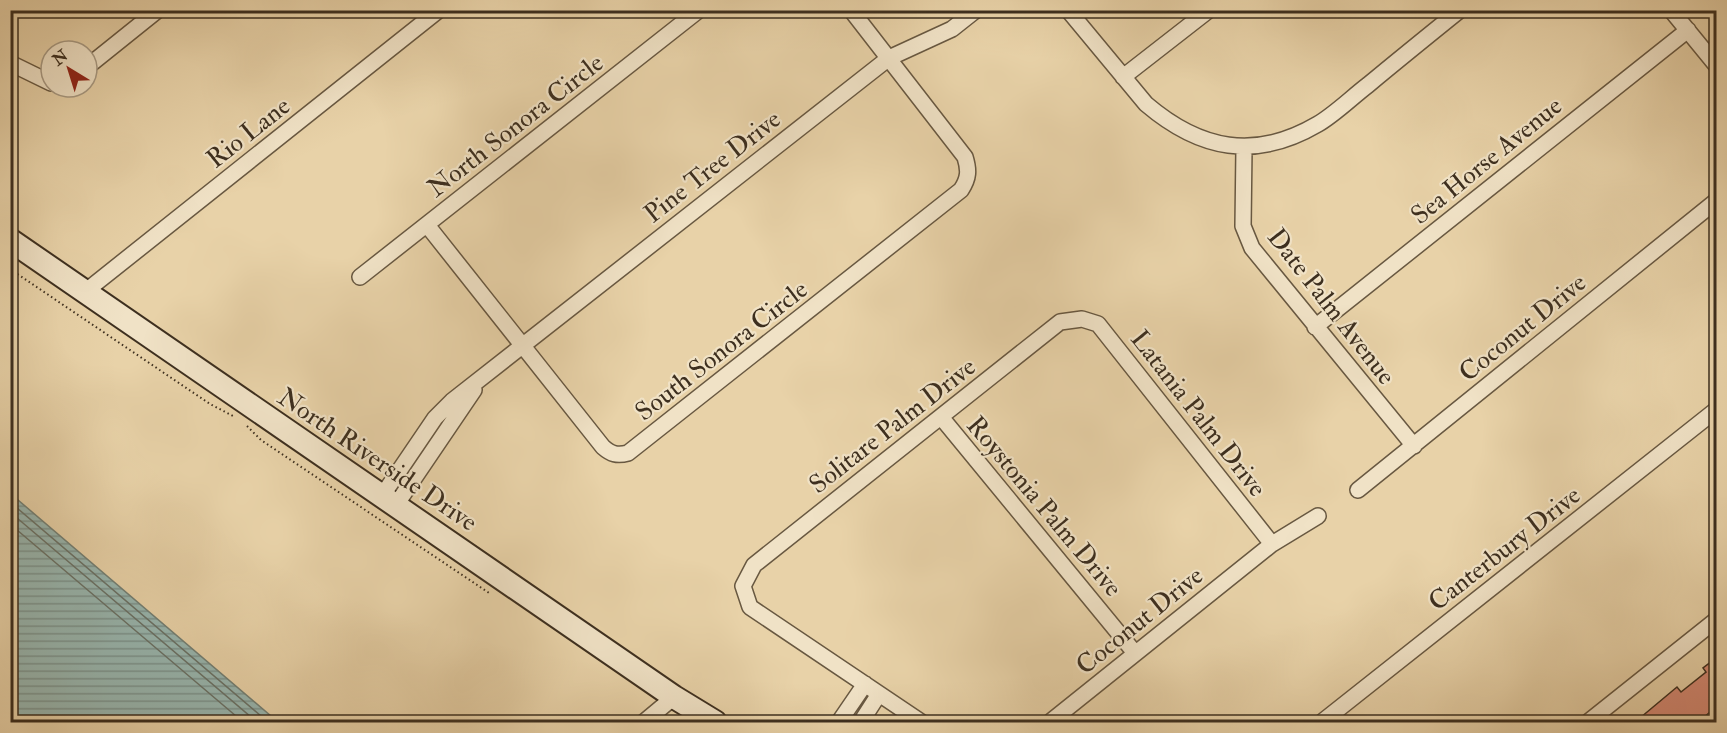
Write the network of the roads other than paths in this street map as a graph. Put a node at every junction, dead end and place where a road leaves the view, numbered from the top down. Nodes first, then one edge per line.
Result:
1 (158, 10) edge
2 (699, 10) edge
3 (851, 10) edge
4 (976, 10) edge
5 (1068, 10) edge
6 (1209, 10) edge
7 (1460, 10) edge
8 (1671, 10) edge
9 (445, 14) edge
10 (1688, 30) junction
11 (99, 57) edge
12 (889, 58) junction
13 (10, 63) edge
14 (1716, 65) edge
15 (39, 77) edge
16 (1123, 77) junction
17 (1244, 148) junction
18 (1716, 201) edge
19 (427, 225) junction
20 (10, 240) edge
21 (360, 277) dead end
22 (86, 291) junction
23 (1082, 319) joint
24 (1315, 327) junction
25 (522, 346) junction
26 (1716, 410) edge
27 (941, 417) junction
28 (1414, 446) junction
29 (1358, 490) dead end
30 (389, 501) junction
31 (1318, 516) dead end
32 (1272, 544) junction
33 (1716, 620) edge
34 (1135, 653) junction
35 (865, 684) junction
36 (879, 694) junction
37 (674, 697) junction
38 (644, 723) edge
39 (715, 723) edge
40 (839, 723) edge
41 (861, 723) edge
42 (921, 723) edge
43 (1050, 723) edge
44 (1322, 723) edge
45 (1588, 723) edge

1 - 11 street
2 - 19 street, North Sonora Circle
3 - 12 street
4 - 12 street, Pine Tree Drive
5 - 16 street
6 - 16 street
7 - 17 street
8 - 10 street
9 - 22 street, Rio Lane
10 - 14 street
10 - 24 street, Sea Horse Avenue
12 - 25 street, Pine Tree Drive
12 - 25 street, South Sonora Circle
13 - 15 street
16 - 17 street
17 - 24 street, Date Palm Avenue
18 - 28 street, Coconut Drive
19 - 21 street, North Sonora Circle
19 - 25 street, South Sonora Circle
20 - 22 street, North Riverside Drive
22 - 30 street, North Riverside Drive
23 - 27 street, Solitare Palm Drive
23 - 32 street, Latania Palm Drive
24 - 28 street, Date Palm Avenue
25 - 30 street, Pine Tree Drive
26 - 44 street, Canterbury Drive
27 - 34 street, Roystonia Palm Drive
27 - 35 street, Solitare Palm Drive
28 - 29 street, Coconut Drive
30 - 37 street, North Riverside Drive
31 - 32 street, Coconut Drive
32 - 34 street, Coconut Drive
33 - 45 street
34 - 43 street, Coconut Drive
35 - 36 street
35 - 40 street
36 - 41 street
36 - 42 street
37 - 38 street
37 - 39 street, North Riverside Drive

